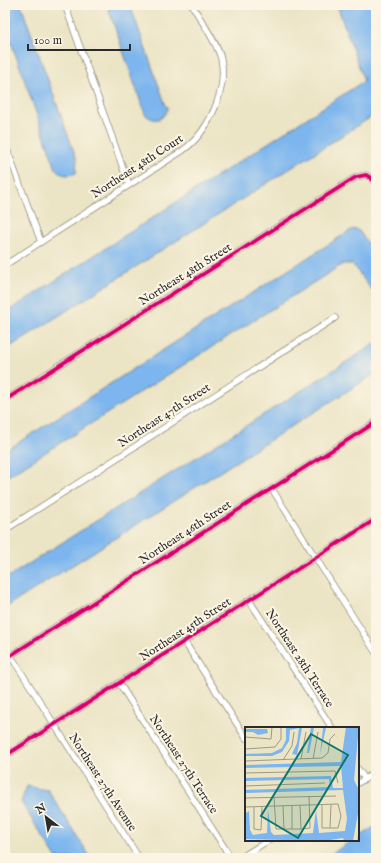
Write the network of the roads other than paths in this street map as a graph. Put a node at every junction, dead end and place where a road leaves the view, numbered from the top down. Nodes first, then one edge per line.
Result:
1 (65, 5) edge
2 (192, 5) edge
3 (5, 144) edge
4 (129, 185) junction
5 (376, 185) edge
6 (41, 242) junction
7 (5, 265) edge
8 (335, 318) dead end
9 (5, 400) edge
10 (376, 422) edge
11 (272, 489) junction
12 (376, 519) edge
13 (5, 530) edge
14 (315, 557) junction
15 (249, 600) junction
16 (184, 641) junction
17 (376, 652) edge
18 (10, 656) junction
19 (5, 660) edge
20 (119, 683) junction
21 (53, 724) junction
22 (331, 727) edge
23 (245, 736) edge
24 (5, 756) edge
25 (359, 770) edge
26 (376, 772) edge
27 (365, 779) junction
28 (359, 783) edge
29 (267, 841) edge
30 (5, 851) edge
31 (9, 858) edge
32 (139, 858) edge
33 (231, 858) edge
34 (240, 858) edge

1 - 4 street
2 - 4 street, Northeast 48th Court
3 - 6 street
4 - 6 street, Northeast 48th Court
5 - 9 street, Northeast 48th Street
6 - 7 street, Northeast 48th Court
8 - 13 street, Northeast 47th Street
10 - 11 street, Northeast 46th Street
11 - 14 street
11 - 18 street, Northeast 46th Street
12 - 14 street, Northeast 45th Street
14 - 15 street, Northeast 45th Street
14 - 17 street
15 - 16 street, Northeast 45th Street
15 - 22 street, Northeast 28th Terrace
16 - 20 street, Northeast 45th Street
16 - 23 street
18 - 19 street, Northeast 46th Street
18 - 21 street, Northeast 27th Avenue
20 - 21 street, Northeast 45th Street
20 - 33 street, Northeast 27th Terrace
21 - 24 street, Northeast 45th Street
21 - 32 street, Northeast 27th Avenue
25 - 27 street
26 - 27 street
27 - 28 street
29 - 34 street
30 - 31 street

